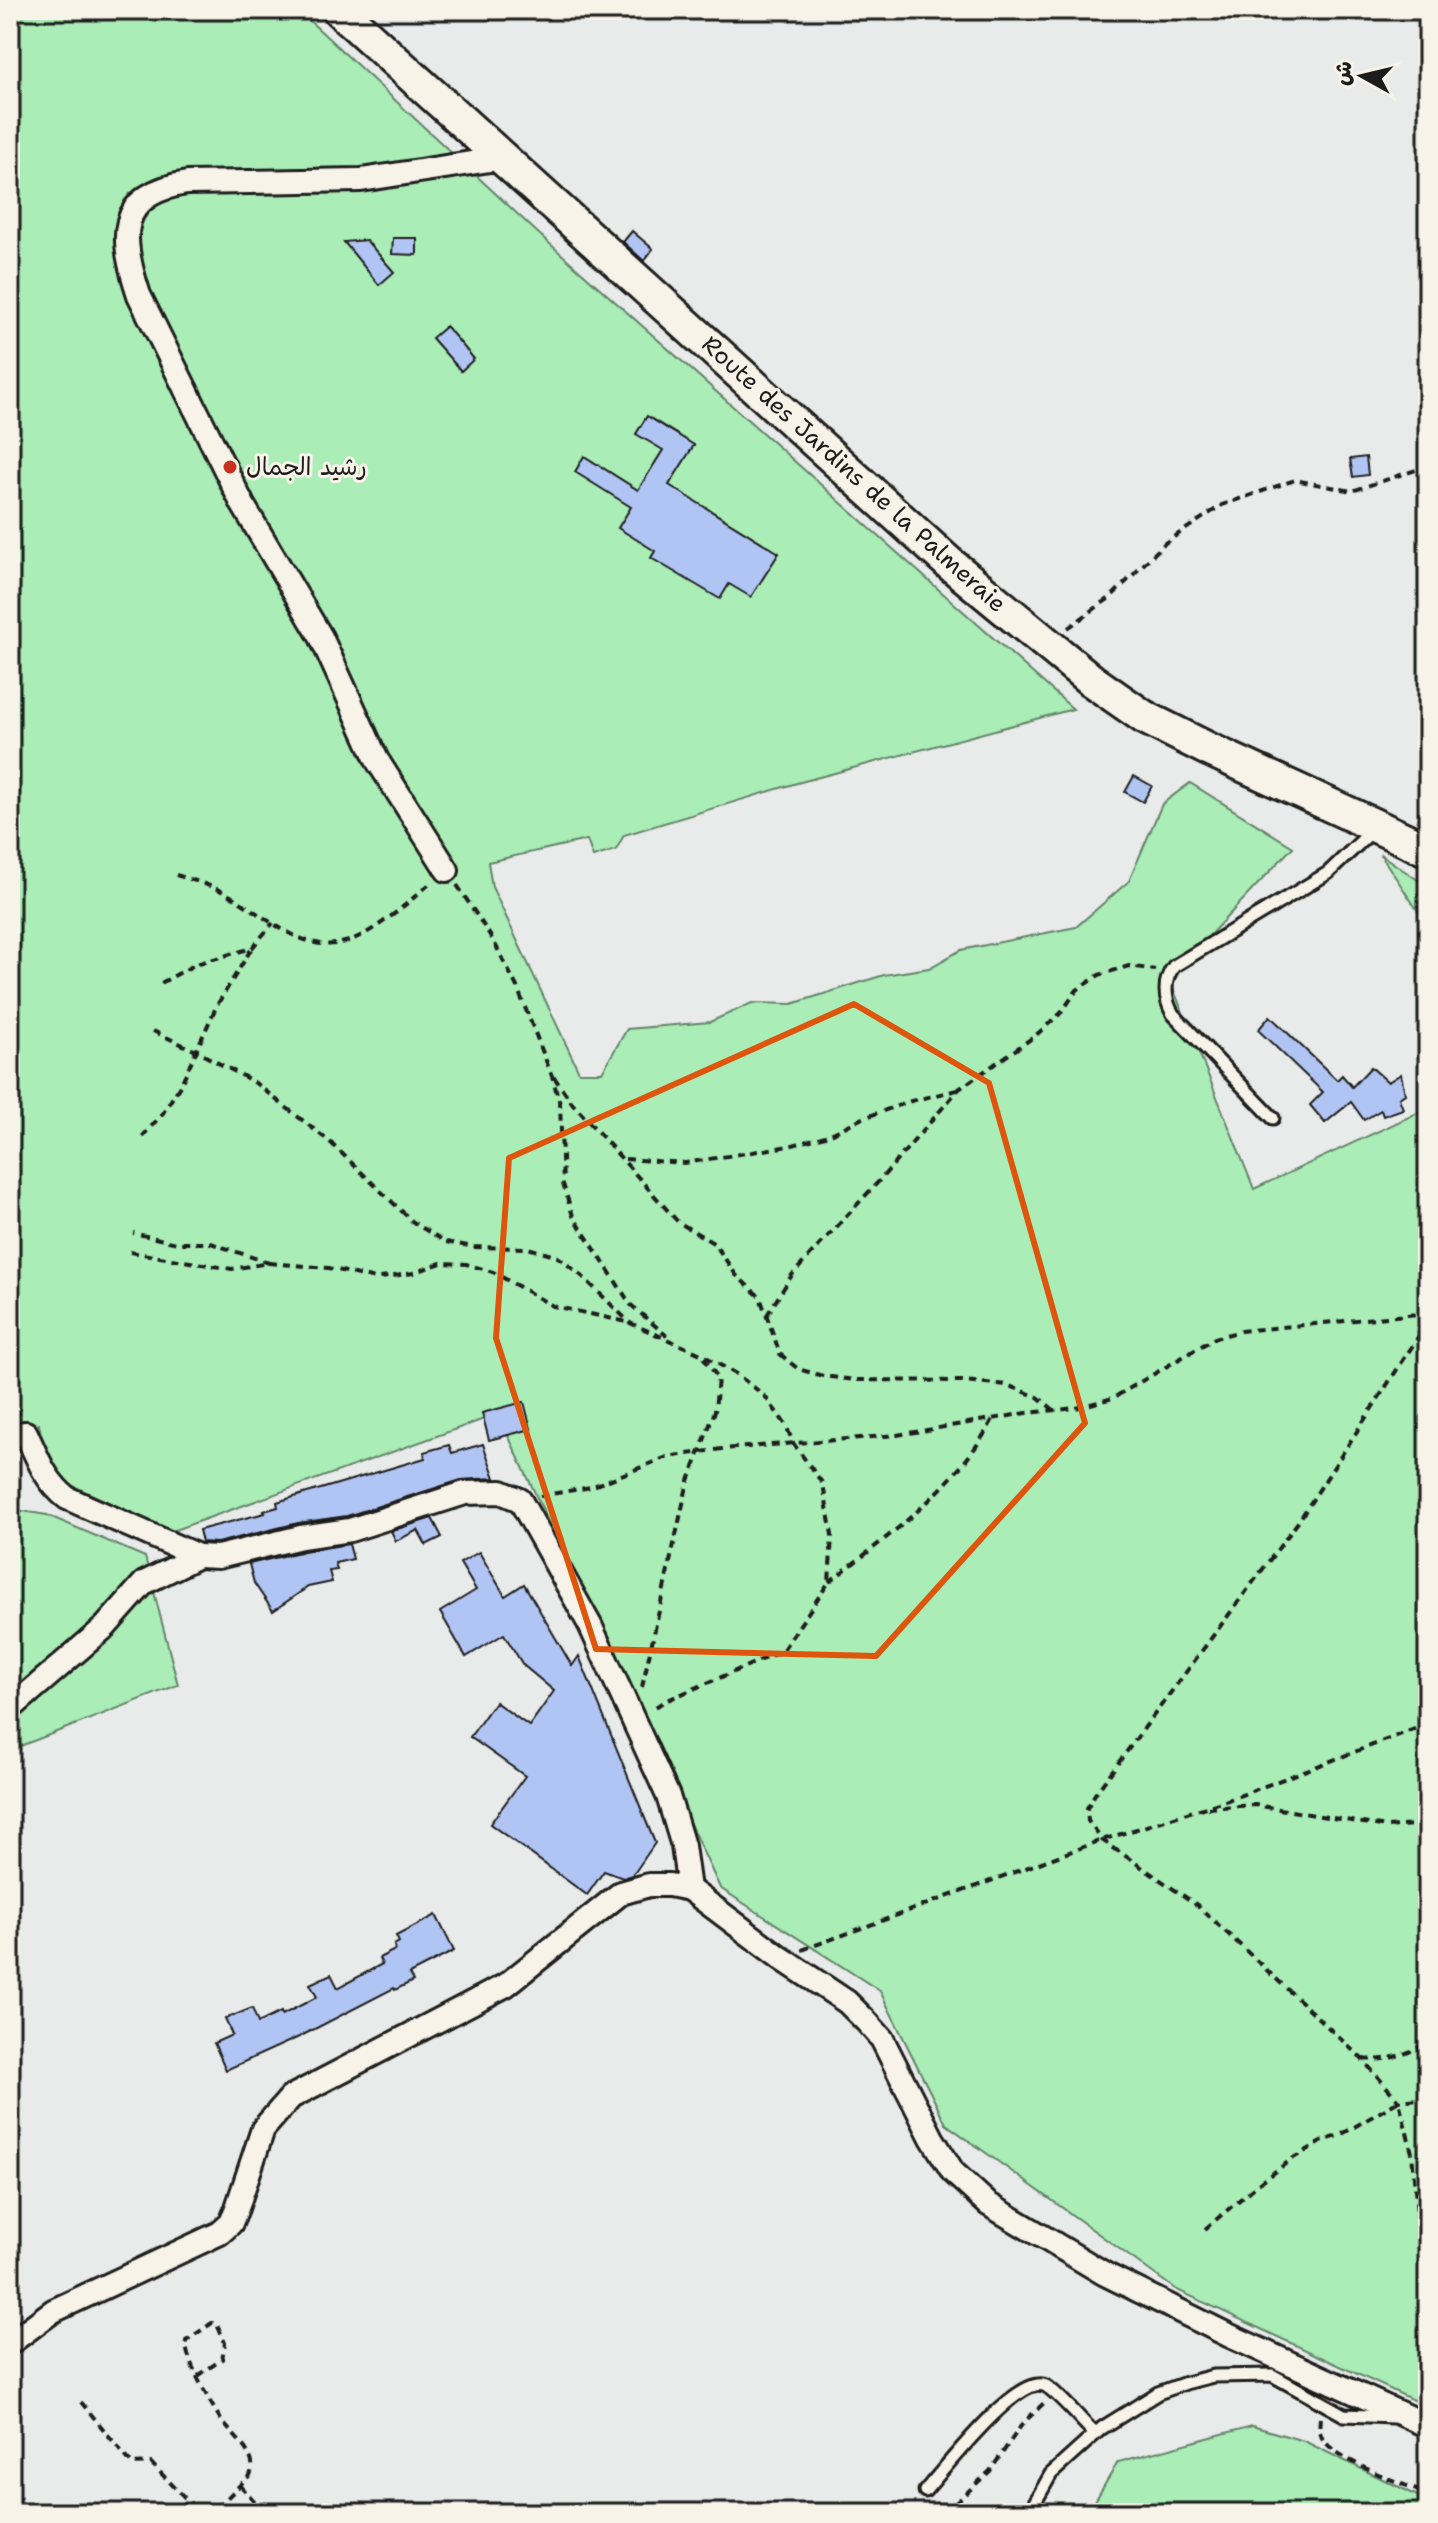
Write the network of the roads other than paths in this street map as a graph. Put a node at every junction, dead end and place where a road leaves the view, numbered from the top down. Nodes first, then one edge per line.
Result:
1 (339, 10) edge
2 (503, 158) junction
3 (1375, 827) junction
4 (1428, 850) edge
5 (447, 870) road end
6 (1273, 1118) dead end
7 (10, 1435) edge
8 (198, 1556) junction
9 (10, 1709) edge
10 (689, 1889) junction
11 (10, 2343) edge
12 (1419, 2422) edge
13 (1095, 2434) junction
14 (925, 2491) dead end
15 (1029, 2513) edge

1 - 2 street, Route des Jardins de la Palmeraie
2 - 3 street, Route des Jardins de la Palmeraie
2 - 5 street
3 - 4 street, Route des Jardins de la Palmeraie
3 - 6 lane
7 - 8 street
8 - 9 street
8 - 10 street
10 - 11 street
10 - 12 street
12 - 13 lane
13 - 14 lane
13 - 15 lane

